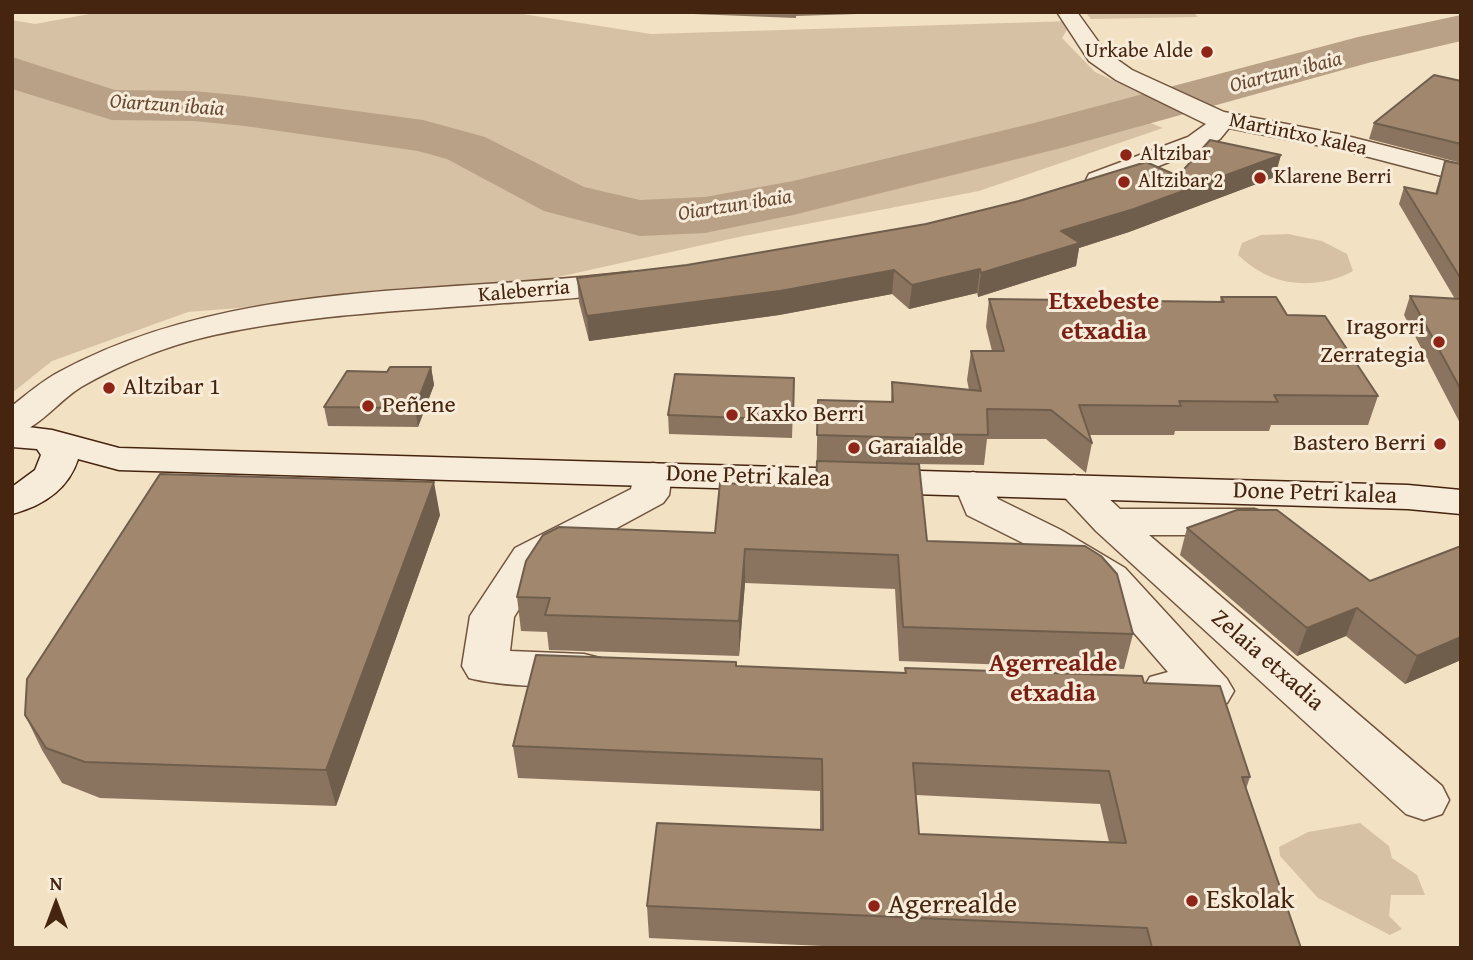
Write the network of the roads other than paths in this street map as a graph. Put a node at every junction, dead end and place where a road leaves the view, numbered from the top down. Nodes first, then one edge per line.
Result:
1 (1068, 12) edge
2 (1217, 118) junction
3 (1461, 173) edge
4 (1075, 188) edge
5 (654, 278) edge
6 (28, 430) edge
7 (119, 459) junction
8 (653, 474) junction
9 (973, 484) junction
10 (1074, 487) junction
11 (27, 494) edge
12 (1461, 502) edge
13 (1110, 522) junction
14 (1295, 530) edge
15 (625, 671) edge
16 (1128, 688) edge
17 (1424, 800) dead end

1 - 2 street, Martintxo kalea
2 - 3 street, Martintxo kalea
2 - 4 street
5 - 6 street, Kaleberria
6 - 7 street, Done Petri kalea
6 - 11 street
7 - 8 street, Done Petri kalea
7 - 11 street, Done Petri kalea
8 - 9 street, Done Petri kalea
8 - 15 street
9 - 10 street, Done Petri kalea
9 - 16 street
10 - 12 street, Done Petri kalea
10 - 13 street, Zelaia etxadia
13 - 14 street
13 - 17 street, Zelaia etxadia

